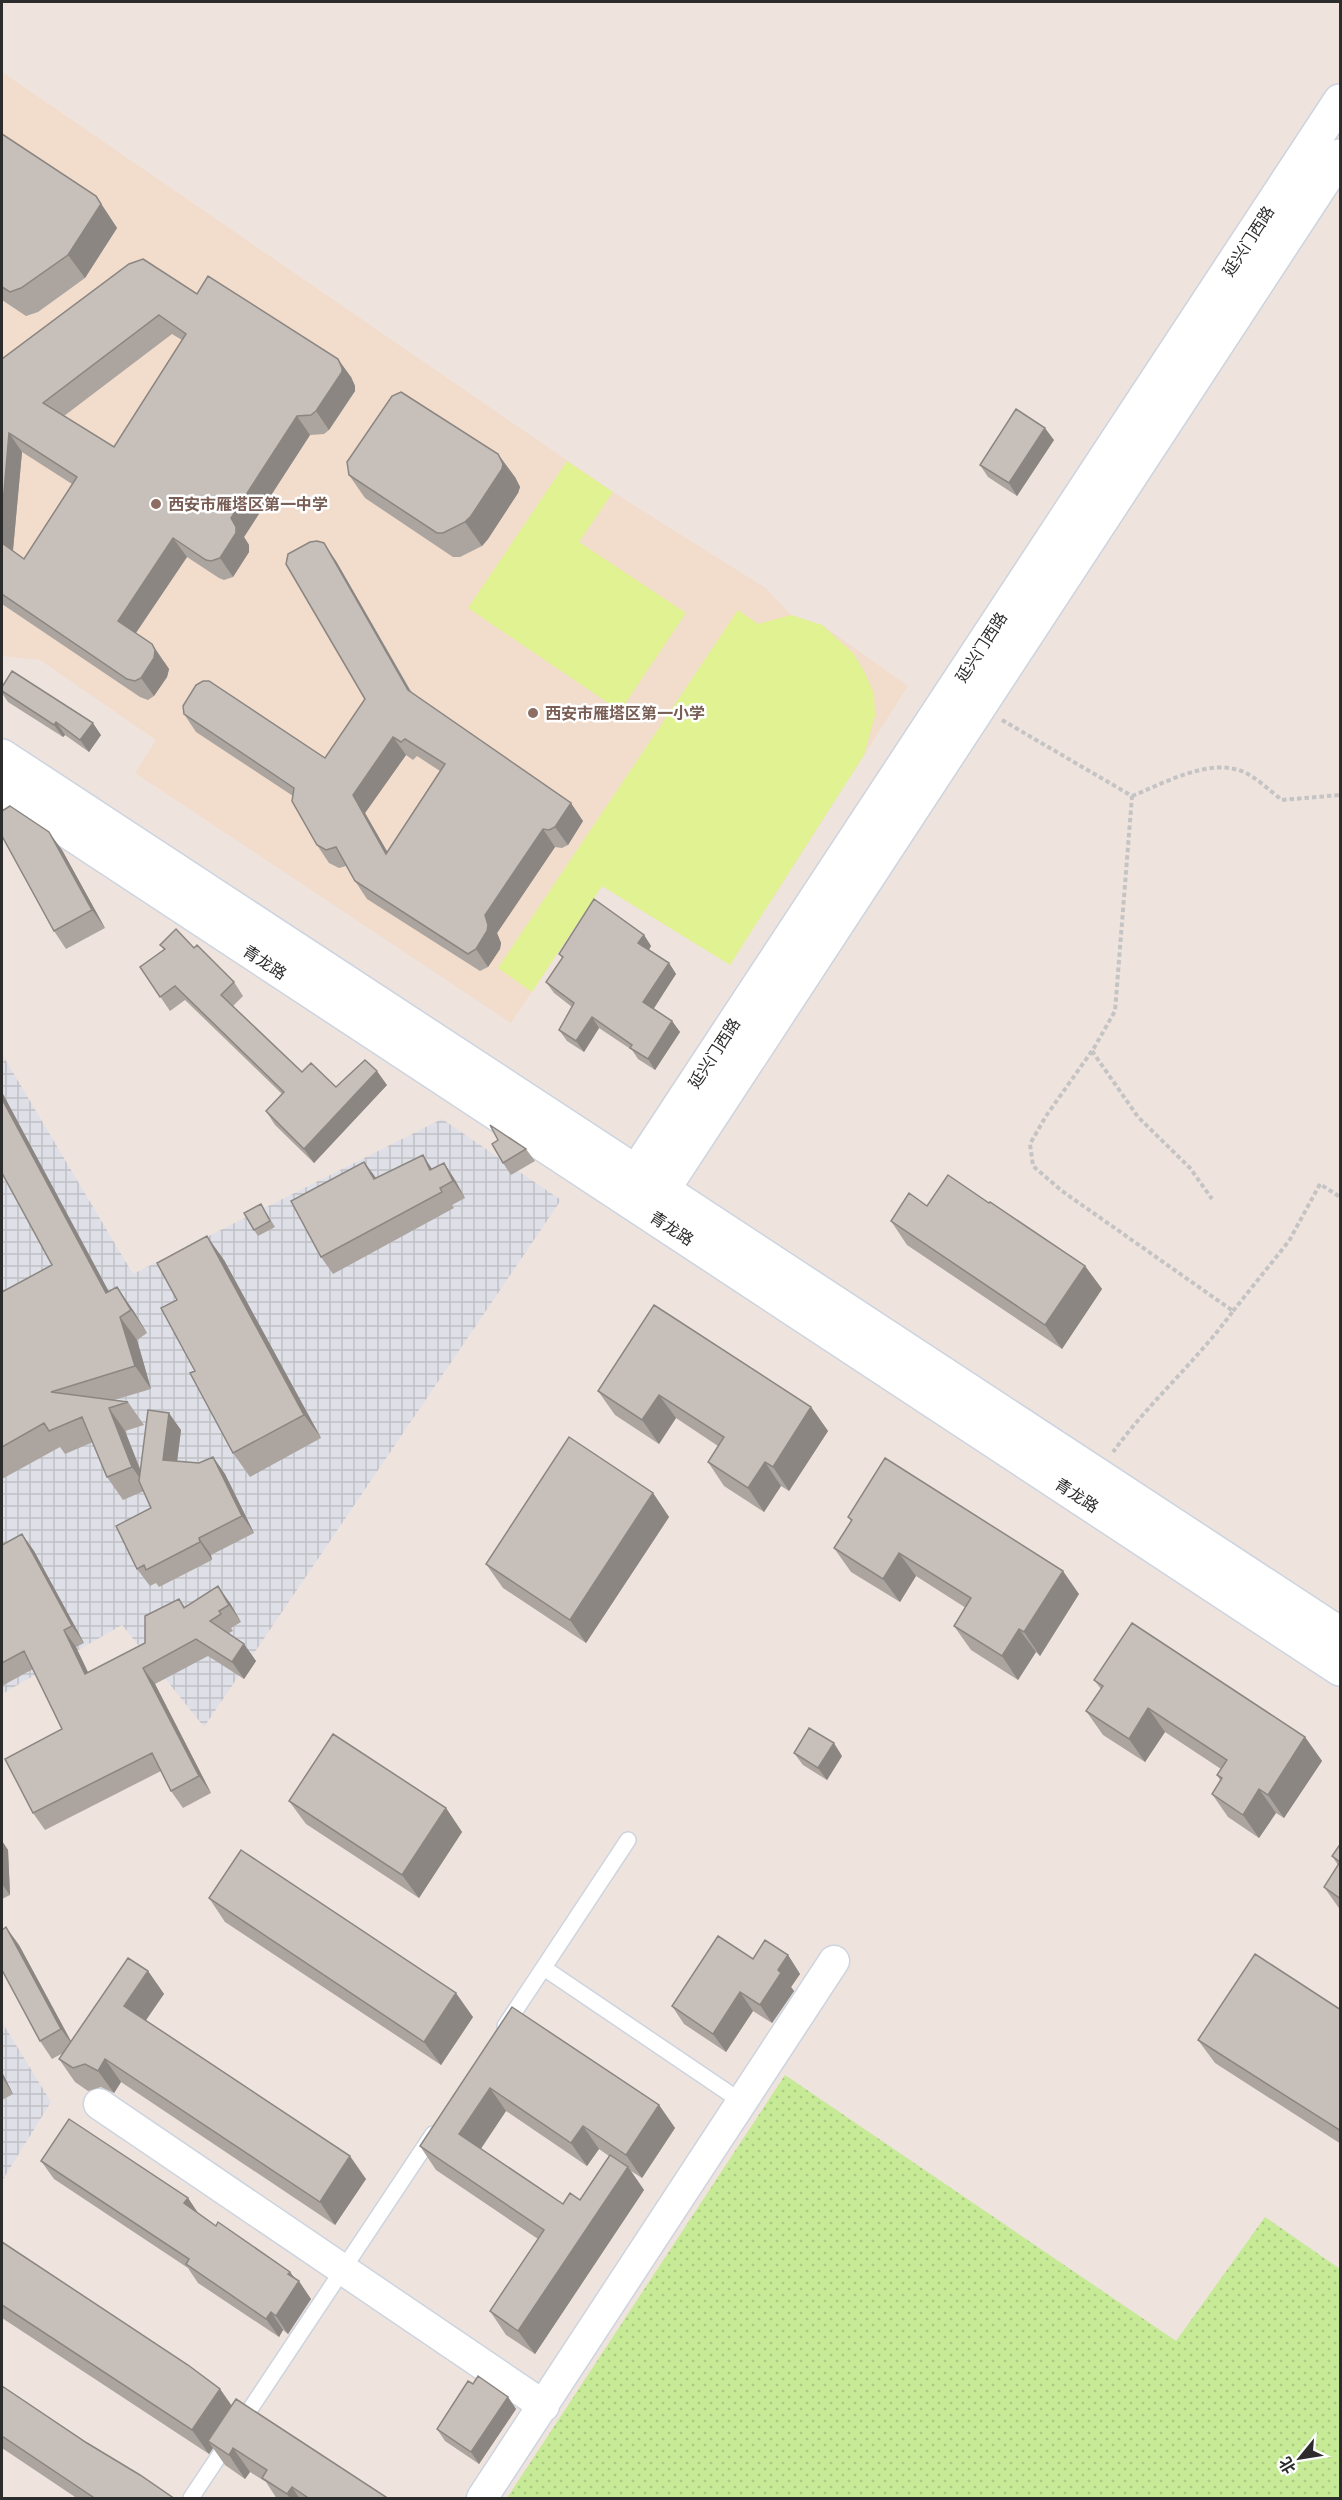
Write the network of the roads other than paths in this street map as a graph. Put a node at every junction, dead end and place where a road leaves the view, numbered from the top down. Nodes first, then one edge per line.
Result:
1 (1341, 100) edge
2 (1341, 156) edge
3 (2, 756) edge
4 (2, 788) edge
5 (641, 1192) junction
6 (1341, 1634) edge
7 (1341, 1669) edge
8 (628, 1840) dead end
9 (834, 1961) dead end
10 (543, 1968) junction
11 (498, 2036) edge
12 (742, 2103) junction
13 (99, 2104) dead end
14 (440, 2124) edge
15 (343, 2270) junction
16 (544, 2406) junction
17 (191, 2499) edge
18 (482, 2499) edge

1 - 5 street, 延兴门西路
2 - 5 street, 延兴门西路
3 - 5 street, 青龙路
4 - 5 street, 青龙路
5 - 6 street, 青龙路
5 - 7 street, 青龙路
8 - 10 lane
9 - 12 street
10 - 11 lane
10 - 12 lane
12 - 16 street
13 - 15 street
14 - 15 lane
15 - 16 street
15 - 17 lane
16 - 18 street

